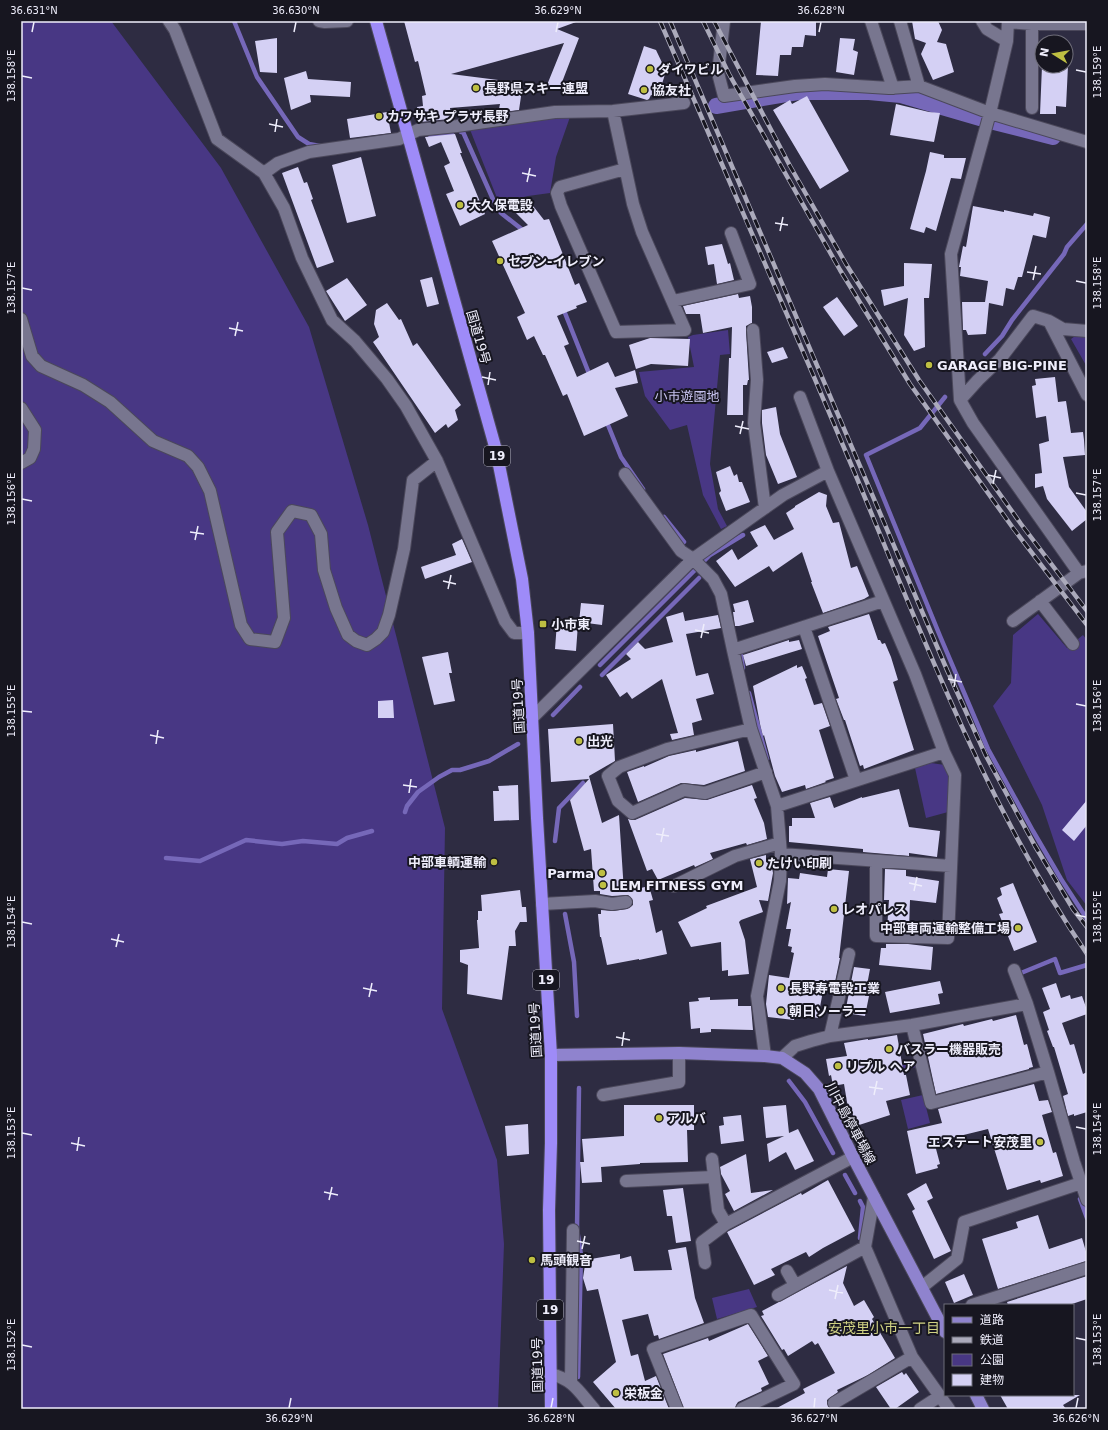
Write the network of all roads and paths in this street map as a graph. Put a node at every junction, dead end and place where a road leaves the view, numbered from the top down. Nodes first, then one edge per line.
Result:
1 (169, 21) edge
2 (319, 21) edge
3 (347, 21) edge
4 (376, 21) edge
5 (724, 21) edge
6 (871, 21) edge
7 (900, 21) edge
8 (982, 21) edge
9 (1008, 22) edge
10 (1032, 24) junction
11 (1087, 24) edge
12 (1006, 41) junction
13 (919, 86) junction
14 (893, 88) junction
15 (684, 103) dead end
16 (1032, 108) dead end
17 (613, 111) junction
18 (990, 113) junction
19 (408, 134) junction
20 (1087, 142) edge
21 (625, 169) junction
22 (264, 173) junction
23 (731, 233) dead end
24 (673, 301) junction
25 (21, 319) edge
26 (1049, 321) junction
27 (753, 330) dead end
28 (1087, 331) edge
29 (1087, 395) edge
30 (800, 397) dead end
31 (960, 400) junction
32 (21, 408) edge
33 (437, 461) junction
34 (21, 463) edge
35 (828, 471) junction
36 (626, 474) dead end
37 (765, 508) junction
38 (698, 563) junction
39 (1083, 572) edge
40 (883, 601) junction
41 (1040, 601) junction
42 (1013, 621) dead end
43 (804, 627) junction
44 (528, 633) junction
45 (1072, 644) dead end
46 (733, 650) junction
47 (532, 718) junction
48 (751, 729) junction
49 (944, 752) junction
50 (766, 772) junction
51 (856, 780) junction
52 (777, 806) junction
53 (780, 849) junction
54 (876, 861) junction
55 (951, 866) junction
56 (674, 886) dead end
57 (626, 902) dead end
58 (542, 904) junction
59 (849, 954) dead end
60 (1014, 970) dead end
61 (1027, 1004) junction
62 (912, 1025) junction
63 (830, 1036) junction
64 (679, 1053) junction
65 (551, 1055) junction
66 (765, 1056) junction
67 (782, 1058) junction
68 (1048, 1072) junction
69 (603, 1095) dead end
70 (853, 1157) junction
71 (712, 1159) dead end
72 (714, 1177) junction
73 (626, 1181) dead end
74 (1081, 1182) junction
75 (874, 1197) junction
76 (1087, 1200) edge
77 (726, 1224) junction
78 (573, 1230) dead end
79 (865, 1247) junction
80 (704, 1263) dead end
81 (1087, 1268) edge
82 (787, 1271) dead end
83 (795, 1285) junction
84 (922, 1287) junction
85 (778, 1295) dead end
86 (975, 1304) edge
87 (941, 1315) edge
88 (944, 1328) edge
89 (912, 1357) junction
90 (551, 1374) junction
91 (571, 1382) junction
92 (940, 1396) junction
93 (976, 1396) edge
94 (834, 1403) dead end
95 (551, 1409) edge
96 (594, 1409) edge
97 (677, 1409) edge
98 (742, 1409) edge
99 (920, 1409) edge
100 (949, 1409) edge
101 (983, 1409) edge

1 - 22 street
2 - 3 street
4 - 19 highway, 国道19号 / 19
5 - 14 street
6 - 14 street
7 - 13 street
8 - 12 street
9 - 10 street
9 - 12 street
10 - 11 street
10 - 16 street
12 - 18 street
13 - 14 street
13 - 18 street
15 - 17 street
17 - 19 street
17 - 21 street
18 - 20 street
18 - 31 street
19 - 22 street
19 - 44 highway, 国道19号 / 19
21 - 24 street
21 - 24 street
22 - 33 street
23 - 24 street
25 - 33 street
26 - 28 street
26 - 29 street
26 - 31 street
27 - 37 street
30 - 35 street
31 - 39 street
32 - 34 street
33 - 44 street
35 - 37 street
35 - 40 street
36 - 38 street
37 - 38 street
38 - 46 street
38 - 47 street
39 - 41 street
40 - 43 street
40 - 49 street
41 - 42 street
41 - 45 street
43 - 46 street
43 - 51 street
44 - 47 highway, 国道19号 / 19
46 - 48 street
47 - 58 highway, 国道19号 / 19
48 - 50 street
48 - 50 street
49 - 51 street
49 - 55 street
50 - 52 street
51 - 52 street
52 - 53 street
53 - 54 street
53 - 56 street
53 - 66 street
54 - 55 street
54 - 55 street
57 - 58 street
58 - 65 highway, 国道19号 / 19
59 - 63 street
60 - 61 street
61 - 62 street
61 - 68 street
62 - 63 street
62 - 68 street
63 - 67 street
64 - 65 main road, 川中島停車場線
64 - 66 main road, 川中島停車場線
64 - 69 street
65 - 90 highway, 国道19号 / 19
66 - 67 main road, 川中島停車場線
67 - 70 main road, 川中島停車場線
68 - 74 street
70 - 75 main road, 川中島停車場線
70 - 77 street
71 - 72 street
72 - 73 street
72 - 77 street
74 - 76 street
74 - 84 street
75 - 79 street
75 - 84 main road, 川中島停車場線
77 - 80 street
78 - 91 street
79 - 83 street
79 - 89 street
81 - 86 street
82 - 83 street
83 - 85 street
84 - 87 main road, 川中島停車場線
87 - 88 main road, 川中島停車場線
89 - 92 street
89 - 94 street
90 - 91 street
90 - 95 highway, 国道19号 / 19
91 - 96 street
92 - 99 street
92 - 100 street
93 - 101 main road
97 - 98 street

